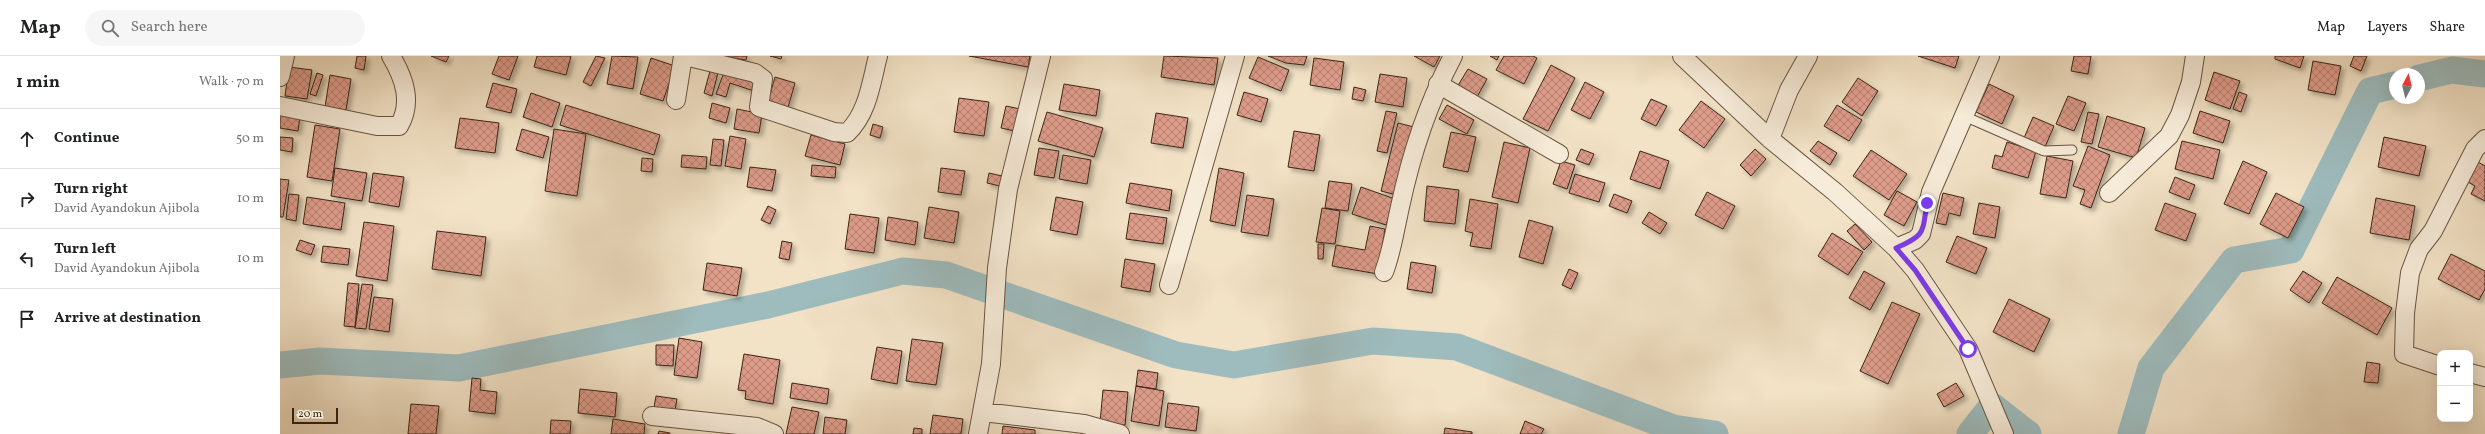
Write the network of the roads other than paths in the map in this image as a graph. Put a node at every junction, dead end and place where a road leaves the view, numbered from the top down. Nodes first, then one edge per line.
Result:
1 (285, 56) edge
2 (392, 56) edge
3 (684, 56) edge
4 (878, 56) edge
5 (1041, 56) edge
6 (1235, 56) edge
7 (1453, 56) edge
8 (1682, 56) edge
9 (1808, 56) edge
10 (1990, 56) edge
11 (2195, 56) edge
12 (280, 77) edge
13 (1438, 84) junction
14 (676, 100) dead end
15 (280, 106) edge
16 (1964, 116) junction
17 (1770, 139) junction
18 (2485, 139) edge
19 (2072, 150) dead end
20 (1559, 154) dead end
21 (2109, 193) dead end
22 (1896, 248) junction
23 (1384, 272) dead end
24 (1169, 285) dead end
25 (2437, 365) edge
26 (2473, 375) edge
27 (2485, 377) edge
28 (983, 412) junction
29 (652, 416) dead end
30 (774, 434) edge
31 (978, 434) edge
32 (1120, 434) edge
33 (2004, 434) edge

1 - 12 street
2 - 15 street
3 - 4 street
3 - 14 street
5 - 28 street
6 - 24 street
7 - 13 street
8 - 17 street
9 - 17 street
10 - 16 street
11 - 21 street
13 - 20 street
13 - 23 street
16 - 19 lane
16 - 22 street
17 - 22 street
18 - 25 street
22 - 33 street
26 - 27 street
28 - 31 street
28 - 32 street
29 - 30 street

